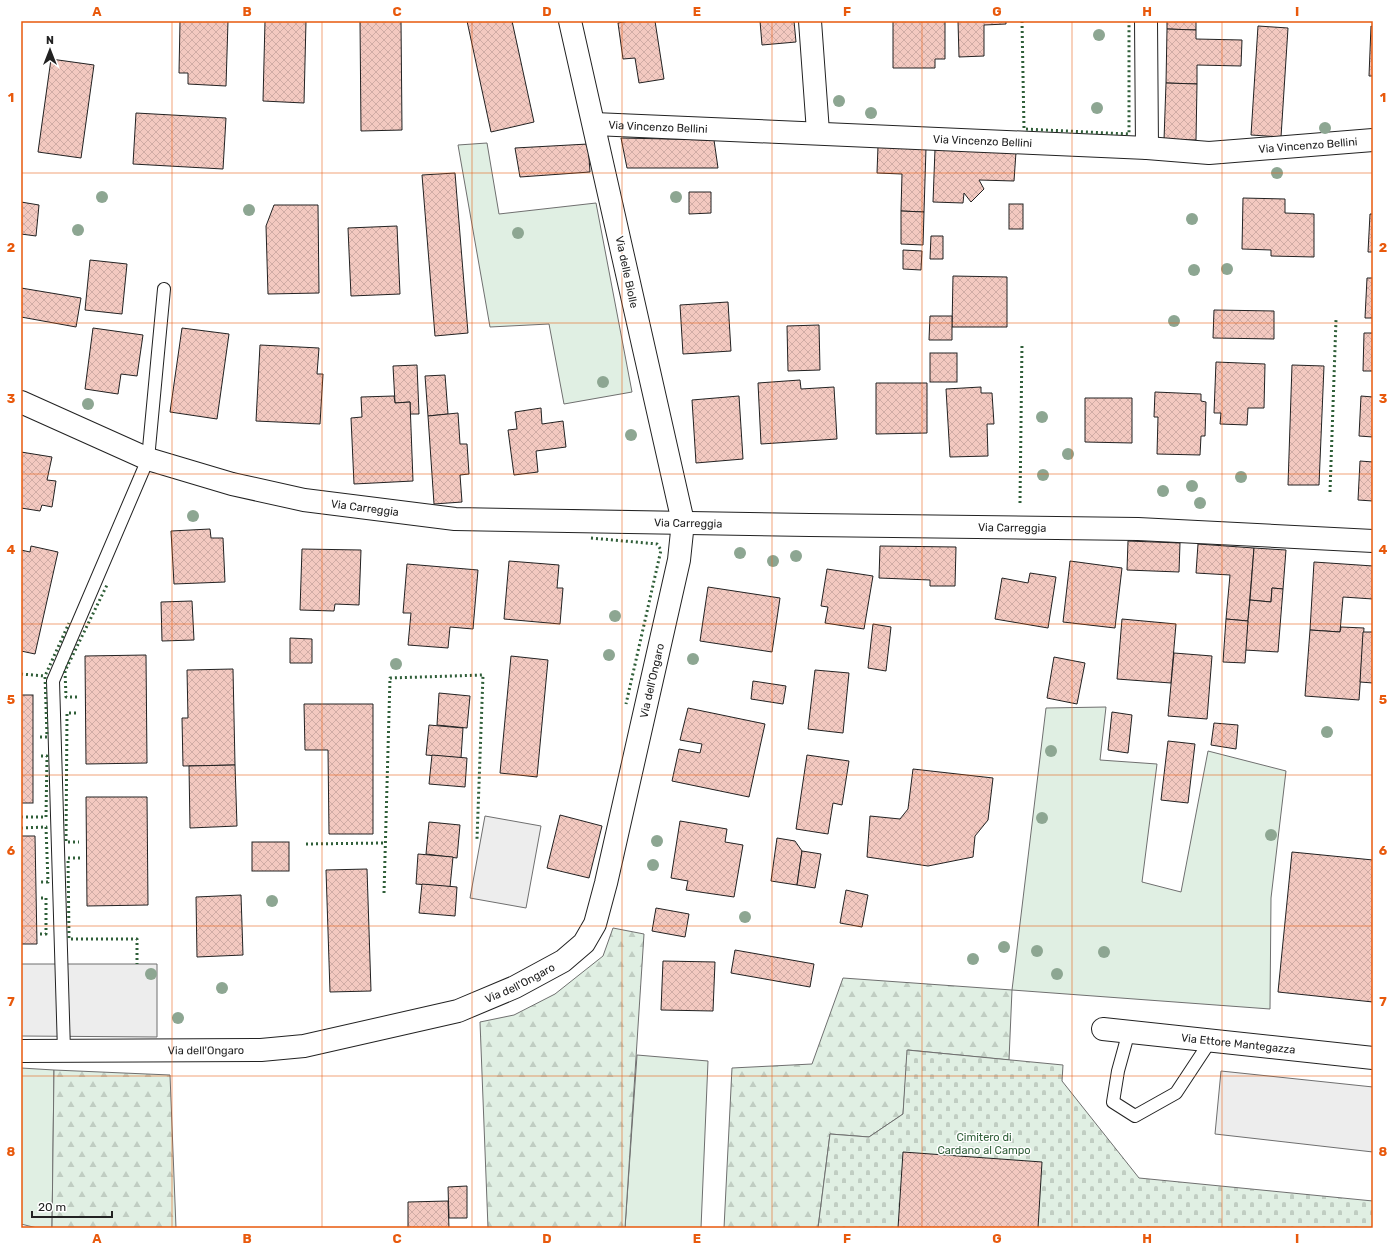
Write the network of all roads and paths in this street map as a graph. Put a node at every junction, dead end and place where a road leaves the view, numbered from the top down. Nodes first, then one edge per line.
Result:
1 (570, 21) edge
2 (810, 21) edge
3 (1146, 21) edge
4 (594, 124) junction
5 (818, 132) junction
6 (1373, 140) edge
7 (1147, 148) junction
8 (164, 289) dead end
9 (21, 402) edge
10 (148, 459) junction
11 (683, 522) junction
12 (1373, 541) edge
13 (1103, 1029) dead end
14 (1129, 1031) junction
15 (1211, 1040) junction
16 (21, 1051) edge
17 (64, 1051) junction
18 (1373, 1058) edge

1 - 4 street, Via delle Biolle
2 - 5 street
3 - 7 street
4 - 5 street, Via Vincenzo Bellini
4 - 11 street, Via delle Biolle
5 - 7 street, Via Vincenzo Bellini
6 - 7 street, Via Vincenzo Bellini
8 - 10 lane
9 - 10 street, Via Carreggia
10 - 11 street, Via Carreggia
10 - 17 lane
11 - 12 street, Via Carreggia
11 - 17 street, Via dell'Ongaro
13 - 14 street, Via Ettore Mantegazza
14 - 15 street, Via Ettore Mantegazza
14 - 15 lane
15 - 18 street, Via Ettore Mantegazza
16 - 17 street, Via dell'Ongaro

